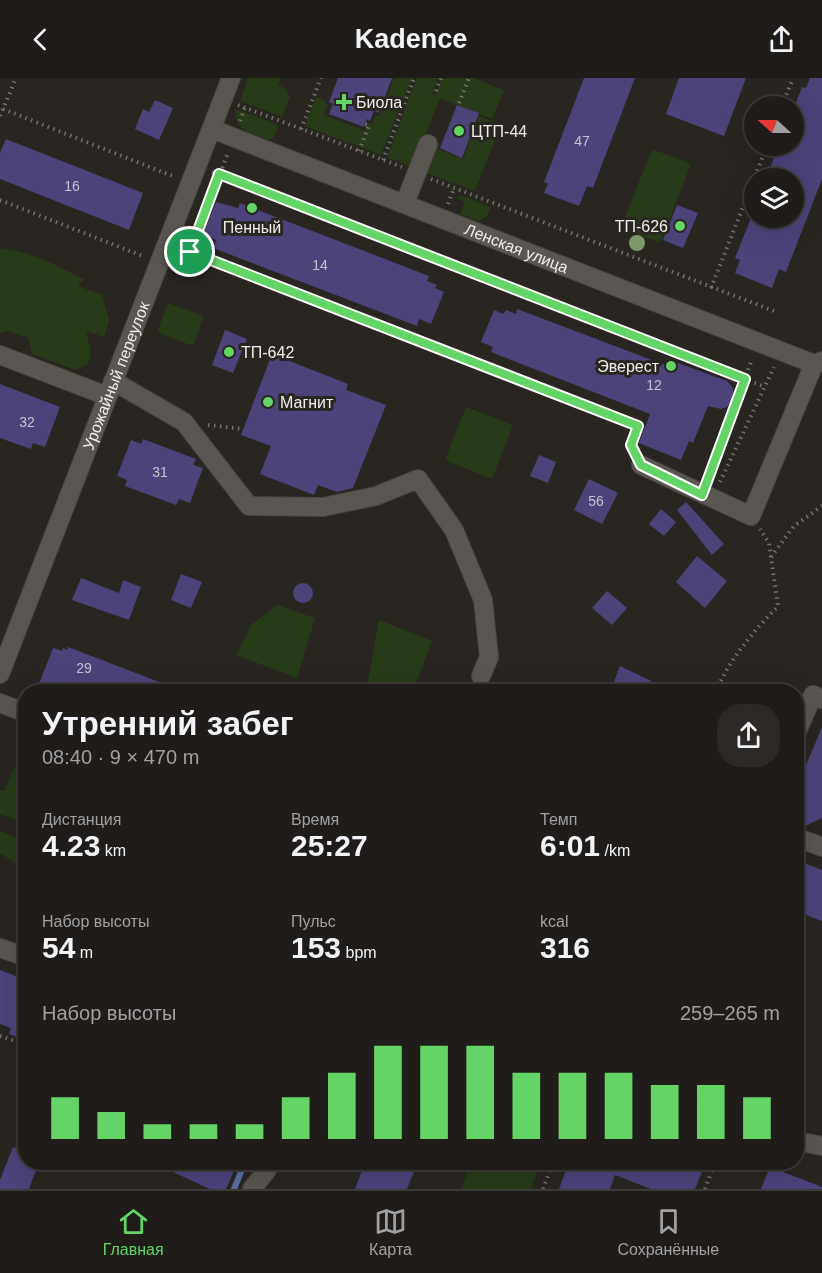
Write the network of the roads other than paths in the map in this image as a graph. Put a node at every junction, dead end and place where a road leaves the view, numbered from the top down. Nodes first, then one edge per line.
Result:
1 (231, 78) edge
2 (212, 129) junction
3 (429, 144) dead end
4 (405, 203) junction
5 (0, 355) edge
6 (818, 362) edge
7 (110, 389) junction
8 (641, 465) road end
9 (0, 674) edge
10 (481, 676) dead end
11 (822, 699) edge
12 (0, 703) edge
13 (18, 710) edge
14 (804, 716) edge
15 (804, 840) edge
16 (822, 847) edge
17 (0, 948) edge
18 (18, 954) edge
19 (804, 1143) edge
20 (822, 1146) edge
21 (267, 1170) dead end
22 (252, 1189) edge

1 - 2 street, Урожайный переулок
2 - 4 street, Ленская улица
2 - 7 street, Урожайный переулок
3 - 4 street
4 - 6 street, Ленская улица
5 - 7 street
6 - 8 street
7 - 9 street, Урожайный переулок
7 - 10 street
11 - 14 street
12 - 13 street
15 - 16 street
17 - 18 street
19 - 20 street
21 - 22 street

